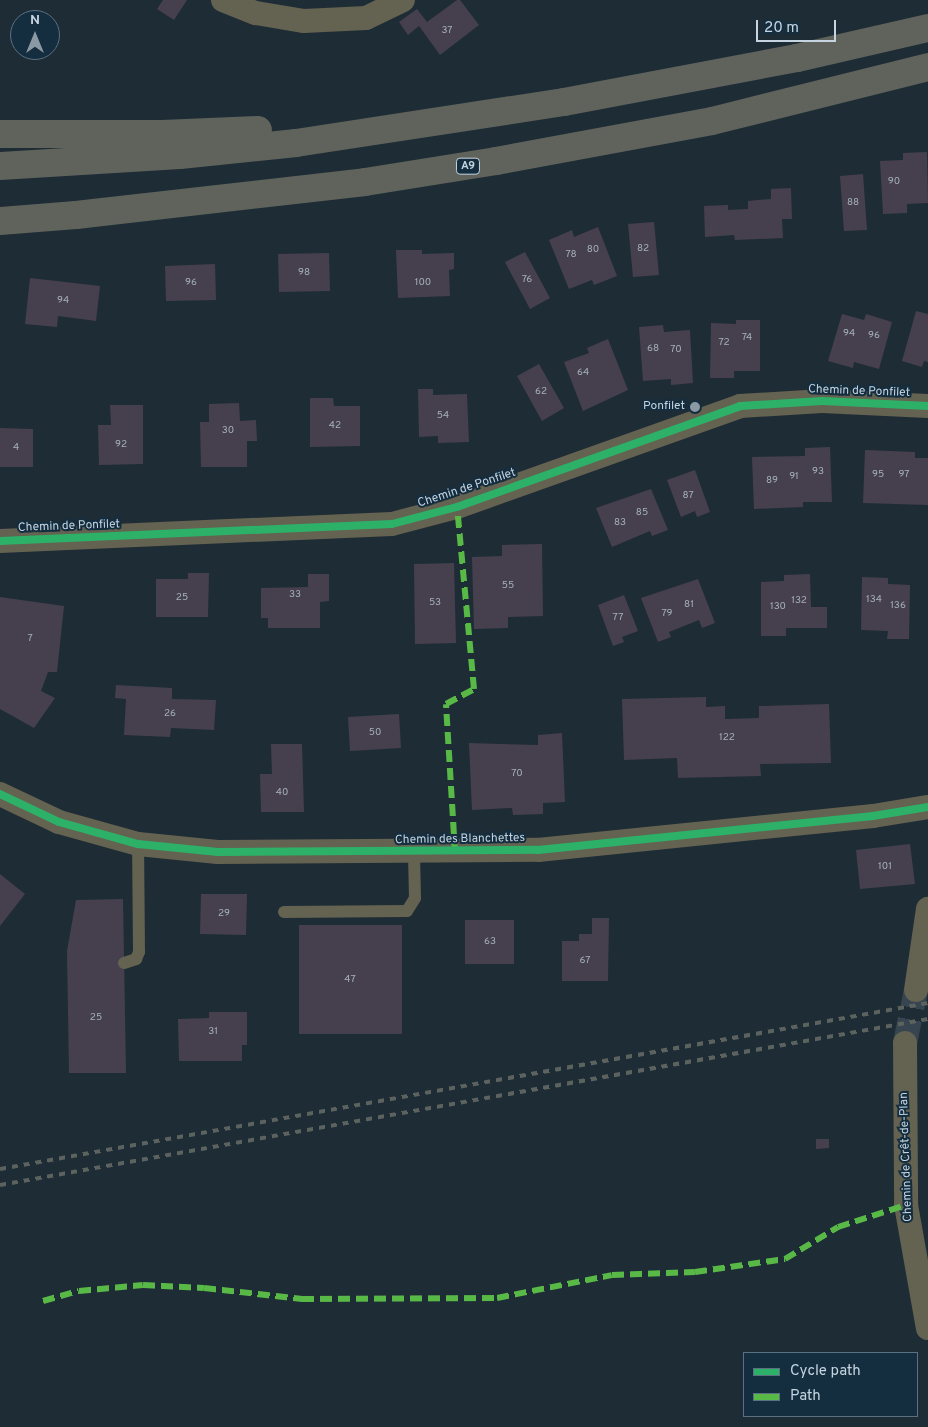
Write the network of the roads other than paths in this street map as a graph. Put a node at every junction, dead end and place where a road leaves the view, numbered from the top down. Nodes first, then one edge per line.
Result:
1 (222, 0) edge
2 (403, 0) edge
3 (928, 28) edge
4 (928, 67) edge
5 (467, 116) junction
6 (0, 134) edge
7 (0, 166) edge
8 (0, 221) edge
9 (928, 406) edge
10 (0, 541) edge
11 (0, 794) edge
12 (928, 807) edge
13 (138, 844) junction
14 (414, 853) junction
15 (928, 909) edge
16 (284, 912) dead end
17 (124, 963) dead end
18 (916, 990) tunnel mouth
19 (905, 1043) tunnel mouth
20 (918, 1217) edge
21 (928, 1328) edge

1 - 2 street
3 - 5 highway
4 - 8 highway, A9
5 - 6 highway
5 - 7 highway
9 - 10 street, Chemin de Ponfilet
11 - 13 street, Chemin des Blanchettes
12 - 14 street, Chemin des Blanchettes
13 - 14 street, Chemin des Blanchettes
13 - 17 lane
14 - 16 lane
15 - 18 street
19 - 20 street, Chemin de Crêt-de-Plan
20 - 21 street, Chemin de Crêt-de-Plan

